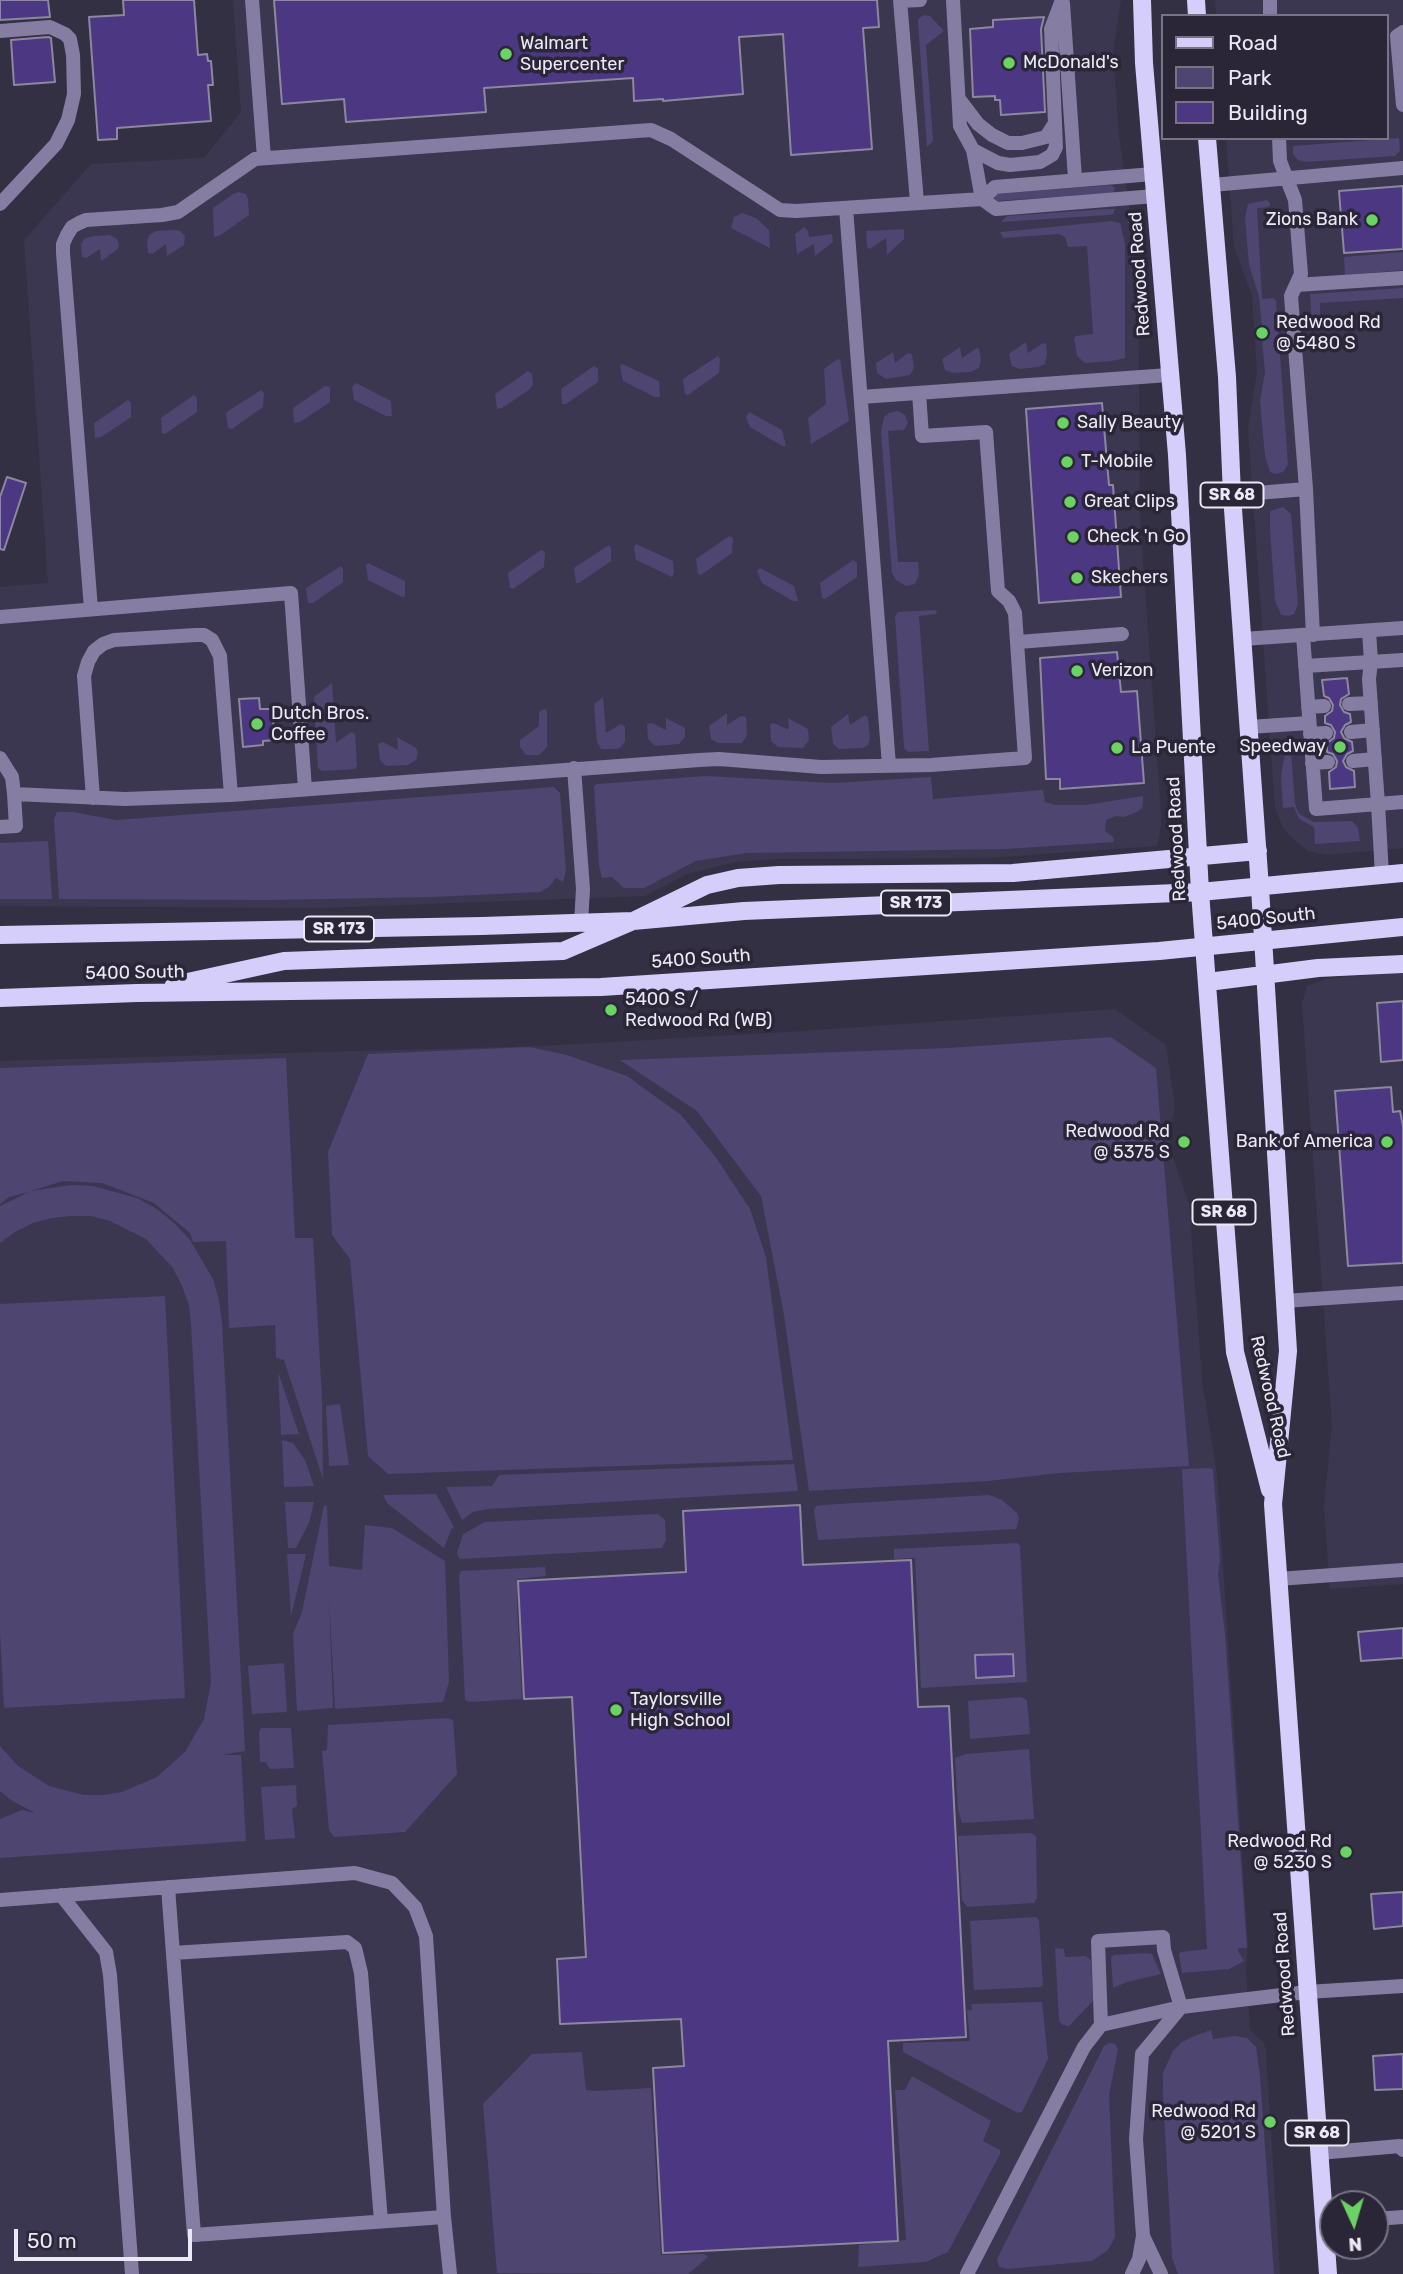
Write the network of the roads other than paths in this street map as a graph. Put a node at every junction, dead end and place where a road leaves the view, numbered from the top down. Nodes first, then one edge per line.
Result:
1 (252, 0) edge
2 (920, 0) edge
3 (953, 0) edge
4 (1062, 0) edge
5 (1142, 0) edge
6 (900, 1) edge
7 (0, 31) edge
8 (1403, 32) edge
9 (959, 99) junction
10 (1403, 105) edge
11 (1055, 123) junction
12 (1208, 140) edge
13 (1279, 140) edge
14 (973, 150) junction
15 (264, 158) junction
16 (998, 163) junction
17 (1403, 168) edge
18 (1153, 174) junction
19 (1075, 179) junction
20 (1287, 179) junction
21 (1212, 185) junction
22 (1155, 196) junction
23 (982, 199) junction
24 (917, 202) junction
25 (0, 204) edge
26 (846, 208) junction
27 (1403, 278) edge
28 (1296, 285) junction
29 (1169, 375) junction
30 (919, 393) junction
31 (861, 397) junction
32 (1306, 489) junction
33 (1232, 495) junction
34 (90, 609) junction
35 (0, 617) edge
36 (1403, 628) edge
37 (1369, 631) junction
38 (1122, 634) dead end
39 (1308, 635) junction
40 (1243, 639) junction
41 (1018, 642) junction
42 (1403, 660) edge
43 (1371, 662) junction
44 (1305, 666) junction
45 (1371, 703) junction
46 (1349, 704) dead end
47 (1324, 706) dead end
48 (1308, 707) junction
49 (1249, 727) junction
50 (1310, 729) junction
51 (1373, 730) junction
52 (1351, 732) dead end
53 (1326, 733) dead end
54 (0, 758) edge
55 (1375, 759) junction
56 (1353, 761) dead end
57 (1328, 762) dead end
58 (1312, 763) junction
59 (889, 765) junction
60 (574, 768) junction
61 (305, 789) junction
62 (14, 794) junction
63 (231, 795) junction
64 (93, 798) junction
65 (1403, 802) edge
66 (1378, 804) junction
67 (0, 827) edge
68 (1258, 851) junction
69 (1200, 857) junction
70 (1403, 873) edge
71 (1381, 875) junction
72 (1260, 888) junction
73 (1200, 892) junction
74 (633, 921) junction
75 (581, 923) junction
76 (1403, 927) edge
77 (0, 935) edge
78 (1263, 940) junction
79 (1205, 947) junction
80 (1403, 964) edge
81 (1265, 975) junction
82 (1208, 982) junction
83 (137, 993) junction
84 (0, 998) edge
85 (1403, 1293) edge
86 (1284, 1301) junction
87 (1273, 1504) junction
88 (1403, 1570) edge
89 (1278, 1579) junction
90 (168, 1887) junction
91 (61, 1895) junction
92 (0, 1900) edge
93 (173, 1953) junction
94 (1403, 1986) edge
95 (1307, 1992) junction
96 (1181, 2007) junction
97 (1101, 2025) junction
98 (1403, 2150) edge
99 (1319, 2153) junction
100 (1324, 2190) edge
101 (444, 2217) junction
102 (381, 2221) junction
103 (1143, 2236) junction
104 (132, 2274) edge
105 (450, 2274) edge
106 (967, 2274) edge
107 (1132, 2274) edge
108 (1161, 2274) edge

1 - 15 street
2 - 6 street
3 - 9 street
4 - 11 street
4 - 19 street
5 - 18 main road, Redwood Road / SR 68
6 - 24 street
7 - 25 street
8 - 10 street
9 - 11 street
9 - 14 street
11 - 16 street
12 - 21 main road, Redwood Road / SR 68
13 - 20 street
14 - 16 street
14 - 23 street
15 - 26 street
15 - 34 street
16 - 23 street
17 - 20 street
18 - 19 street
18 - 22 main road, Redwood Road / SR 68
19 - 23 street
20 - 21 street
20 - 28 street
21 - 33 main road, Redwood Road / SR 68
22 - 23 street
22 - 29 main road, Redwood Road / SR 68
23 - 24 street
24 - 26 street
26 - 31 street
27 - 28 street
28 - 32 street
29 - 30 street
29 - 69 main road, Redwood Road / SR 68
30 - 31 street
30 - 41 street
31 - 59 street
32 - 33 street
32 - 39 street
33 - 40 main road, Redwood Road / SR 68
34 - 35 street
34 - 61 street
36 - 37 street
37 - 39 street
37 - 43 street
38 - 41 street
39 - 40 street
39 - 44 street
40 - 49 main road, Redwood Road / SR 68
41 - 59 street
42 - 43 street
43 - 44 street
43 - 45 street
44 - 48 street
45 - 46 street
45 - 51 street
47 - 48 street
48 - 50 street
49 - 50 street
49 - 68 main road, Redwood Road / SR 68
50 - 53 street
50 - 58 street
51 - 52 street
51 - 55 street
54 - 62 street
55 - 56 street
55 - 66 street
57 - 58 street
58 - 66 street
59 - 60 street
60 - 61 street
60 - 75 street
61 - 63 street
62 - 64 street
62 - 67 street
63 - 64 street
63 - 64 street
65 - 66 street
66 - 71 street
68 - 69 main road
68 - 72 main road, Redwood Road / SR 68
69 - 73 main road, Redwood Road / SR 68
69 - 74 main road
70 - 71 main road, 5400 South / SR 173
71 - 72 main road, 5400 South / SR 173
72 - 73 main road, 5400 South / SR 173
72 - 78 main road, Redwood Road / SR 68
73 - 74 main road, 5400 South / SR 173
73 - 79 main road, Redwood Road / SR 68
74 - 75 main road, 5400 South / SR 173
74 - 83 main road
75 - 77 main road, 5400 South / SR 173
76 - 78 main road, 5400 South
78 - 79 main road, 5400 South
78 - 81 main road, Redwood Road / SR 68
79 - 82 main road, Redwood Road / SR 68
79 - 83 main road, 5400 South
80 - 81 main road
81 - 82 main road
81 - 86 main road, Redwood Road / SR 68
82 - 87 main road, Redwood Road / SR 68
83 - 84 main road, 5400 South
85 - 86 street
86 - 87 main road, Redwood Road / SR 68
87 - 89 main road, Redwood Road / SR 68
88 - 89 street
89 - 95 main road, Redwood Road / SR 68
90 - 91 street
90 - 93 street
90 - 101 street
91 - 92 street
91 - 104 street
93 - 102 street
93 - 102 street
94 - 95 street
95 - 96 street
95 - 99 main road, Redwood Road / SR 68
96 - 97 street
96 - 97 street
96 - 103 street
97 - 106 street
98 - 99 street
99 - 100 main road, Redwood Road / SR 68
101 - 102 street
101 - 105 street
103 - 107 street
103 - 108 street

